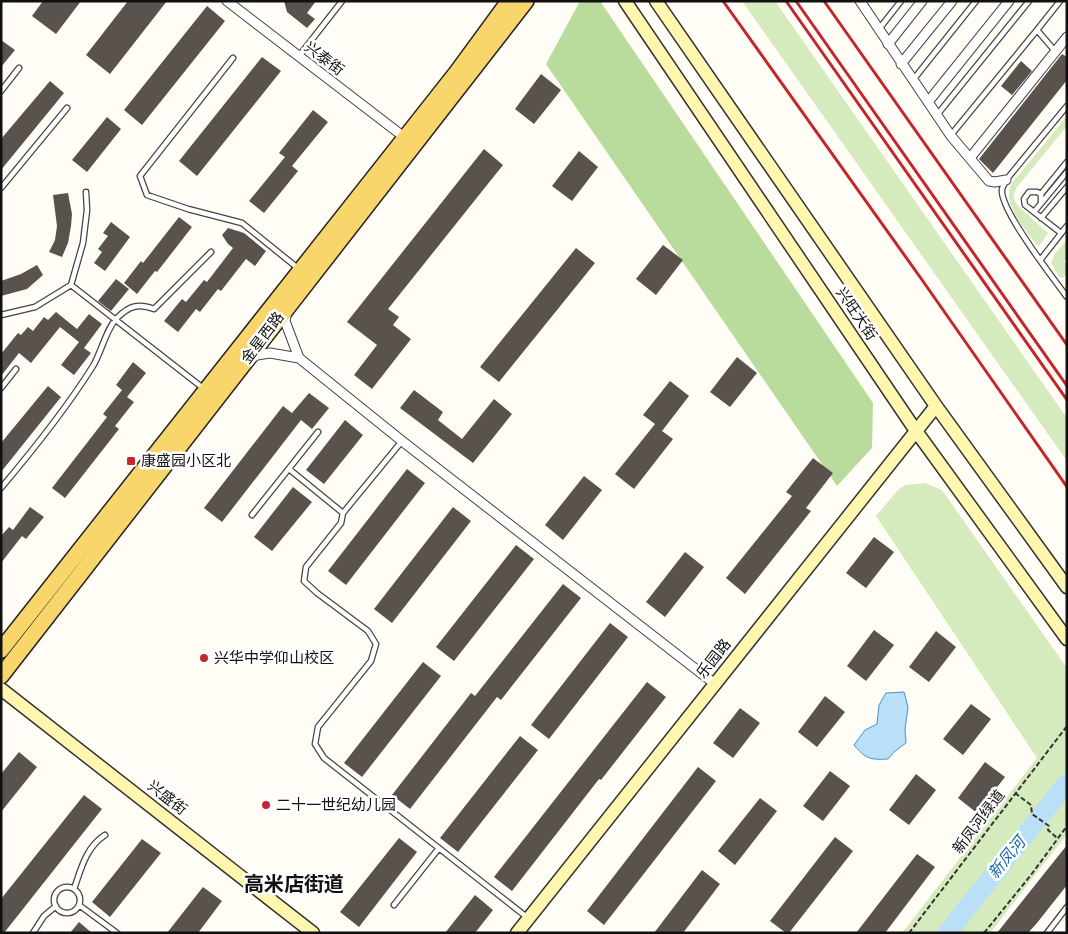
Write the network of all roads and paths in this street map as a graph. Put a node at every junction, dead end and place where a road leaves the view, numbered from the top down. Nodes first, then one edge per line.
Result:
1 (227, 1) edge
2 (342, 1) edge
3 (509, 1) edge
4 (526, 1) edge
5 (625, 1) edge
6 (656, 1) edge
7 (901, 1) edge
8 (922, 1) edge
9 (952, 1) edge
10 (976, 1) edge
11 (1009, 1) edge
12 (1029, 1) edge
13 (1060, 1) edge
14 (865, 3) edge
15 (879, 29) junction
16 (1037, 30) junction
17 (1067, 37) edge
18 (888, 44) junction
19 (1055, 51) junction
20 (299, 57) junction
21 (233, 58) dead end
22 (902, 64) junction
23 (19, 68) dead end
24 (913, 80) junction
25 (1, 91) edge
26 (928, 102) junction
27 (1067, 106) edge
28 (67, 108) dead end
29 (937, 115) junction
30 (951, 136) junction
31 (404, 137) junction
32 (970, 158) junction
33 (1067, 162) edge
34 (1067, 172) edge
35 (1006, 180) junction
36 (1067, 187) edge
37 (1, 188) edge
38 (86, 192) dead end
39 (1041, 194) junction
40 (1041, 203) junction
41 (1034, 212) junction
42 (1041, 218) junction
43 (1067, 226) edge
44 (1061, 233) junction
45 (211, 252) dead end
46 (1041, 260) junction
47 (300, 270) junction
48 (71, 285) junction
49 (1067, 286) edge
50 (1063, 291) junction
51 (1067, 297) edge
52 (288, 307) junction
53 (1, 315) edge
54 (115, 319) junction
55 (299, 358) junction
56 (246, 362) junction
57 (16, 369) dead end
58 (1, 388) edge
59 (206, 390) junction
60 (936, 406) junction
61 (916, 431) junction
62 (318, 432) dead end
63 (402, 441) junction
64 (289, 470) junction
65 (1, 488) edge
66 (343, 513) junction
67 (252, 515) dead end
68 (1067, 587) edge
69 (1067, 640) edge
70 (1, 650) edge
71 (1, 676) edge
72 (715, 684) junction
73 (1, 689) edge
74 (1067, 726) edge
75 (1015, 793) junction
76 (1067, 826) edge
77 (105, 835) dead end
78 (1057, 838) junction
79 (439, 848) junction
80 (74, 889) junction
81 (79, 905) junction
82 (394, 905) dead end
83 (56, 906) junction
84 (1067, 907) edge
85 (529, 918) junction
86 (34, 933) edge
87 (117, 933) edge
88 (313, 933) edge
89 (517, 933) edge
90 (909, 933) edge
91 (984, 933) edge
92 (1046, 933) edge

1 - 20 street, 兴泰街
2 - 20 lane
3 - 31 main road, 金星西路
4 - 52 main road, 金星西路
5 - 61 main road, 兴旺大街
6 - 60 main road, 兴旺大街
7 - 15 lane
8 - 18 street
9 - 22 street
10 - 24 lane
11 - 26 street
12 - 29 lane
13 - 16 lane
14 - 15 street
15 - 18 street
16 - 19 lane
16 - 30 lane
17 - 19 street
18 - 22 street
19 - 32 street
20 - 31 street, 兴泰街
21 - 47 lane
22 - 24 street
23 - 25 lane
24 - 26 street
26 - 29 street
27 - 35 lane
28 - 37 lane
29 - 30 street
30 - 32 street
31 - 47 main road, 金星西路
32 - 35 street
33 - 39 lane
34 - 40 lane
35 - 46 lane
36 - 42 lane
38 - 48 lane
39 - 40 lane
39 - 41 lane
40 - 41 lane
41 - 42 lane
42 - 44 lane
43 - 44 lane
44 - 46 lane
45 - 54 lane
46 - 50 lane
47 - 59 main road, 金星西路
48 - 53 lane
48 - 54 lane
49 - 50 lane
50 - 51 lane
52 - 55 street
52 - 56 main road, 金星西路
54 - 59 lane
54 - 65 lane
55 - 56 street
55 - 63 street
56 - 71 main road, 金星西路
57 - 58 lane
59 - 70 main road, 金星西路
60 - 61 main road, 乐园路
60 - 68 main road, 兴旺大街
61 - 69 main road, 兴旺大街
61 - 72 main road, 乐园路
62 - 64 lane
63 - 66 lane
63 - 72 street
64 - 66 lane
64 - 67 lane
66 - 79 lane
72 - 85 main road, 乐园路
73 - 88 main road, 兴盛街
74 - 75 path, 新凤河绿道
75 - 78 path
75 - 90 path, 新凤河绿道
76 - 78 path
77 - 80 lane
78 - 91 path
79 - 82 lane
79 - 85 lane
80 - 81 lane
80 - 83 lane
81 - 83 lane
81 - 87 lane
83 - 86 lane
84 - 92 lane
85 - 89 main road, 乐园路

